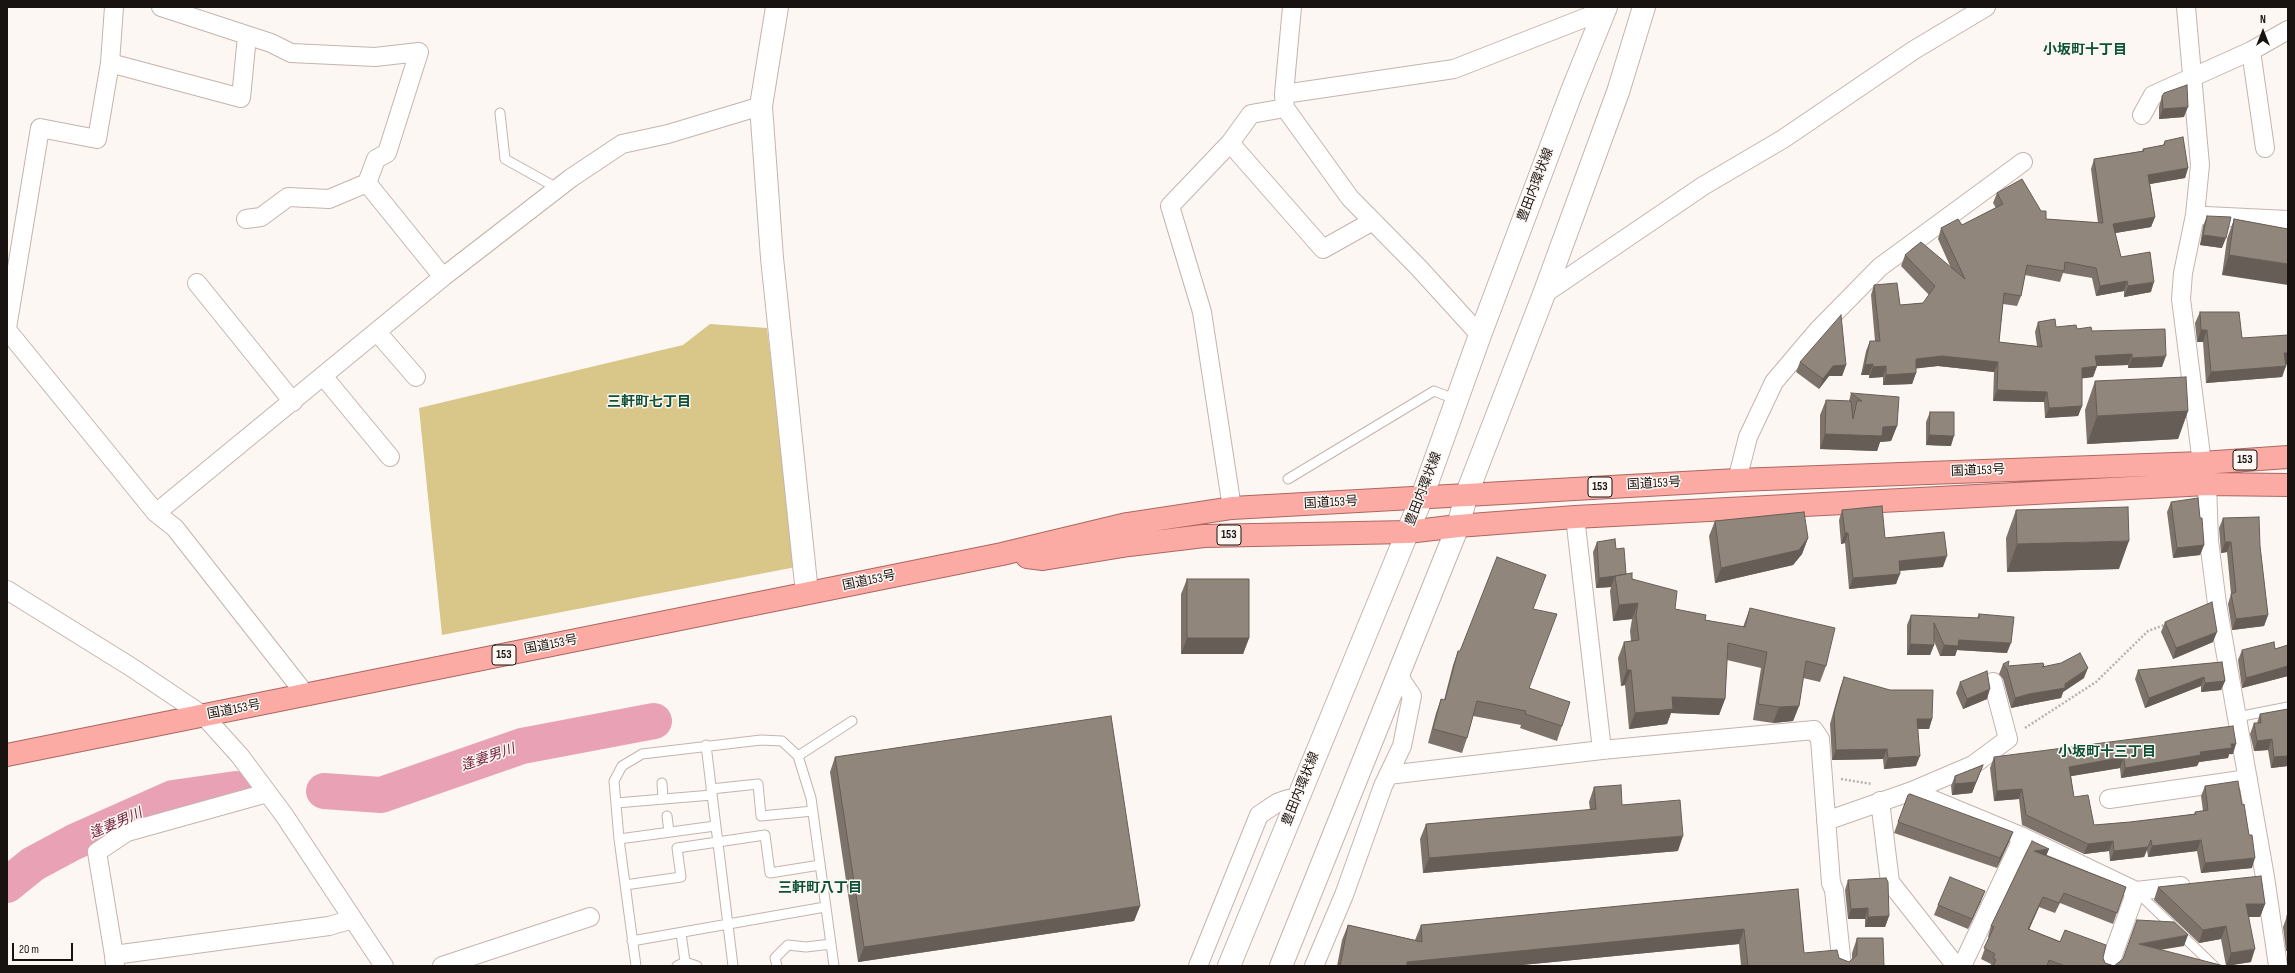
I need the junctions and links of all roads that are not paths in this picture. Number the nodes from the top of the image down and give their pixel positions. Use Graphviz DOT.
graph roads {
  1 [pos="114,7"];
  2 [pos="161,7"];
  3 [pos="777,7"];
  4 [pos="1292,7"];
  5 [pos="1644,7"];
  6 [pos="1986,7"];
  7 [pos="2186,7"];
  8 [pos="1606,9"];
  9 [pos="2288,30"];
  10 [pos="246,36"];
  11 [pos="2251,51"];
  12 [pos="110,63"];
  13 [pos="2192,78"];
  14 [pos="1284,101"];
  15 [pos="761,106"];
  16 [pos="500,113"];
  17 [pos="2142,115"];
  18 [pos="1230,143"];
  19 [pos="2265,148"];
  20 [pos="2023,162"];
  21 [pos="367,183"];
  22 [pos="557,188"];
  23 [pos="2195,215"];
  24 [pos="246,219"];
  25 [pos="2288,220"];
  26 [pos="1373,221"];
  27 [pos="443,276"];
  28 [pos="196,283"];
  29 [pos="1544,294"];
  30 [pos="7,329"];
  31 [pos="377,332"];
  32 [pos="1480,335"];
  33 [pos="323,376"];
  34 [pos="416,377"];
  35 [pos="1457,400"];
  36 [pos="293,402"];
  37 [pos="390,457"];
  38 [pos="2288,457"];
  39 [pos="2202,462"];
  40 [pos="1288,479"];
  41 [pos="1737,480"];
  42 [pos="2208,484"];
  43 [pos="2288,485"];
  44 [pos="1467,493"];
  45 [pos="1422,497"];
  46 [pos="1232,508"];
  47 [pos="156,513"];
  48 [pos="1575,517"];
  49 [pos="1458,526"];
  50 [pos="1408,532"];
  51 [pos="1002,554"];
  52 [pos="7,590"];
  53 [pos="807,594"];
  54 [pos="1398,675"];
  55 [pos="1993,682"];
  56 [pos="306,695"];
  57 [pos="2288,706"];
  58 [pos="204,716"];
  59 [pos="2237,717"];
  60 [pos="852,721"];
  61 [pos="706,745"];
  62 [pos="1602,750"];
  63 [pos="7,754"];
  64 [pos="798,756"];
  65 [pos="1388,776"];
  66 [pos="2248,779"];
  67 [pos="662,783"];
  68 [pos="1912,791"];
  69 [pos="712,792"];
  70 [pos="267,793"];
  71 [pos="663,799"];
  72 [pos="2109,799"];
  73 [pos="1880,801"];
  74 [pos="1295,802"];
  75 [pos="616,803"];
  76 [pos="813,811"];
  77 [pos="667,816"];
  78 [pos="1826,822"];
  79 [pos="715,826"];
  80 [pos="668,832"];
  81 [pos="2022,837"];
  82 [pos="619,839"];
  83 [pos="718,842"];
  84 [pos="820,866"];
  85 [pos="2197,884"];
  86 [pos="625,885"];
  87 [pos="2136,891"];
  88 [pos="825,907"];
  89 [pos="590,917"];
  90 [pos="353,919"];
  91 [pos="727,924"];
  92 [pos="681,933"];
  93 [pos="632,941"];
  94 [pos="831,944"];
  95 [pos="114,961"];
  96 [pos="681,964"];
  97 [pos="384,966"];
  98 [pos="442,966"];
  99 [pos="636,966"];
  100 [pos="697,966"];
  101 [pos="733,966"];
  102 [pos="777,966"];
  103 [pos="834,966"];
  104 [pos="1198,966"];
  105 [pos="1229,966"];
  106 [pos="1281,966"];
  107 [pos="1314,966"];
  108 [pos="1842,966"];
  109 [pos="1956,966"];
  110 [pos="1962,966"];
  111 [pos="2109,966"];
  112 [pos="2214,966"];
  113 [pos="2278,966"];
  1 -- 12 [label="street"];
  2 -- 10 [label="street"];
  3 -- 15 [label="street"];
  4 -- 14 [label="street"];
  5 -- 29 [label="street"];
  6 -- 29 [label="street"];
  7 -- 13 [label="street"];
  8 -- 14 [label="street"];
  8 -- 32 [label="street, 豊田内環状線"];
  9 -- 11 [label="street"];
  10 -- 12 [label="street"];
  10 -- 21 [label="street"];
  11 -- 13 [label="street"];
  11 -- 19 [label="street"];
  12 -- 30 [label="street"];
  13 -- 17 [label="street"];
  13 -- 23 [label="street"];
  14 -- 18 [label="street"];
  14 -- 26 [label="street"];
  15 -- 22 [label="street"];
  15 -- 53 [label="street"];
  16 -- 22 [label="lane"];
  18 -- 26 [label="street"];
  18 -- 46 [label="street"];
  20 -- 41 [label="street"];
  21 -- 24 [label="street"];
  21 -- 27 [label="street"];
  22 -- 27 [label="street"];
  23 -- 25 [label="street"];
  23 -- 39 [label="street"];
  26 -- 32 [label="street"];
  27 -- 31 [label="street"];
  28 -- 36 [label="street"];
  29 -- 44 [label="street"];
  30 -- 47 [label="street"];
  31 -- 33 [label="street"];
  31 -- 34 [label="street"];
  32 -- 35 [label="street, 豊田内環状線"];
  33 -- 36 [label="street"];
  33 -- 37 [label="street"];
  35 -- 40 [label="lane"];
  35 -- 45 [label="street, 豊田内環状線"];
  36 -- 47 [label="street"];
  38 -- 39 [label="highway, 国道153号 / 153"];
  39 -- 41 [label="highway, 国道153号 / 153"];
  39 -- 42 [label="street"];
  41 -- 44 [label="highway, 国道153号 / 153"];
  42 -- 43 [label="highway, 国道153号 / 153"];
  42 -- 48 [label="highway, 国道153号 / 153"];
  42 -- 59 [label="street"];
  44 -- 45 [label="highway, 国道153号 / 153"];
  44 -- 49 [label="street"];
  45 -- 46 [label="highway, 国道153号 / 153"];
  45 -- 50 [label="street, 豊田内環状線"];
  46 -- 51 [label="highway, 国道153号 / 153"];
  47 -- 56 [label="street"];
  48 -- 49 [label="highway, 国道153号 / 153"];
  48 -- 62 [label="street"];
  49 -- 50 [label="highway, 国道153号 / 153"];
  49 -- 54 [label="street"];
  50 -- 51 [label="highway, 国道153号 / 153"];
  50 -- 74 [label="street, 豊田内環状線"];
  51 -- 53 [label="highway, 国道153号 / 153"];
  52 -- 58 [label="street"];
  53 -- 56 [label="highway, 国道153号 / 153"];
  54 -- 65 [label="street"];
  54 -- 106 [label="street"];
  55 -- 68 [label="street"];
  56 -- 58 [label="highway, 国道153号 / 153"];
  57 -- 59 [label="lane"];
  58 -- 63 [label="highway, 国道153号 / 153"];
  58 -- 70 [label="street"];
  59 -- 66 [label="street"];
  60 -- 64 [label="lane"];
  61 -- 64 [label="lane"];
  61 -- 69 [label="lane"];
  61 -- 75 [label="lane"];
  62 -- 65 [label="street"];
  62 -- 78 [label="street"];
  64 -- 76 [label="lane"];
  65 -- 107 [label="street"];
  66 -- 72 [label="street"];
  66 -- 113 [label="street"];
  67 -- 71 [label="lane"];
  68 -- 73 [label="street"];
  68 -- 81 [label="street"];
  69 -- 71 [label="lane"];
  69 -- 76 [label="lane"];
  69 -- 79 [label="lane"];
  70 -- 90 [label="street"];
  70 -- 95 [label="street"];
  71 -- 75 [label="lane"];
  73 -- 78 [label="street"];
  73 -- 109 [label="street"];
  74 -- 104 [label="street"];
  74 -- 105 [label="street, 豊田内環状線"];
  75 -- 82 [label="lane"];
  76 -- 84 [label="lane"];
  77 -- 80 [label="lane"];
  78 -- 108 [label="street"];
  79 -- 80 [label="lane"];
  79 -- 83 [label="lane"];
  80 -- 82 [label="lane"];
  81 -- 87 [label="street"];
  81 -- 110 [label="street"];
  82 -- 86 [label="lane"];
  83 -- 84 [label="lane"];
  83 -- 86 [label="lane"];
  83 -- 91 [label="lane"];
  84 -- 88 [label="lane"];
  85 -- 87 [label="street"];
  86 -- 93 [label="lane"];
  87 -- 111 [label="street"];
  87 -- 112 [label="lane"];
  88 -- 91 [label="lane"];
  88 -- 94 [label="lane"];
  89 -- 98 [label="street"];
  90 -- 95 [label="street"];
  90 -- 97 [label="street"];
  91 -- 92 [label="lane"];
  91 -- 101 [label="lane"];
  92 -- 93 [label="lane"];
  92 -- 96 [label="lane"];
  93 -- 99 [label="lane"];
  94 -- 102 [label="lane"];
  94 -- 103 [label="lane"];
  96 -- 100 [label="lane"];
}
